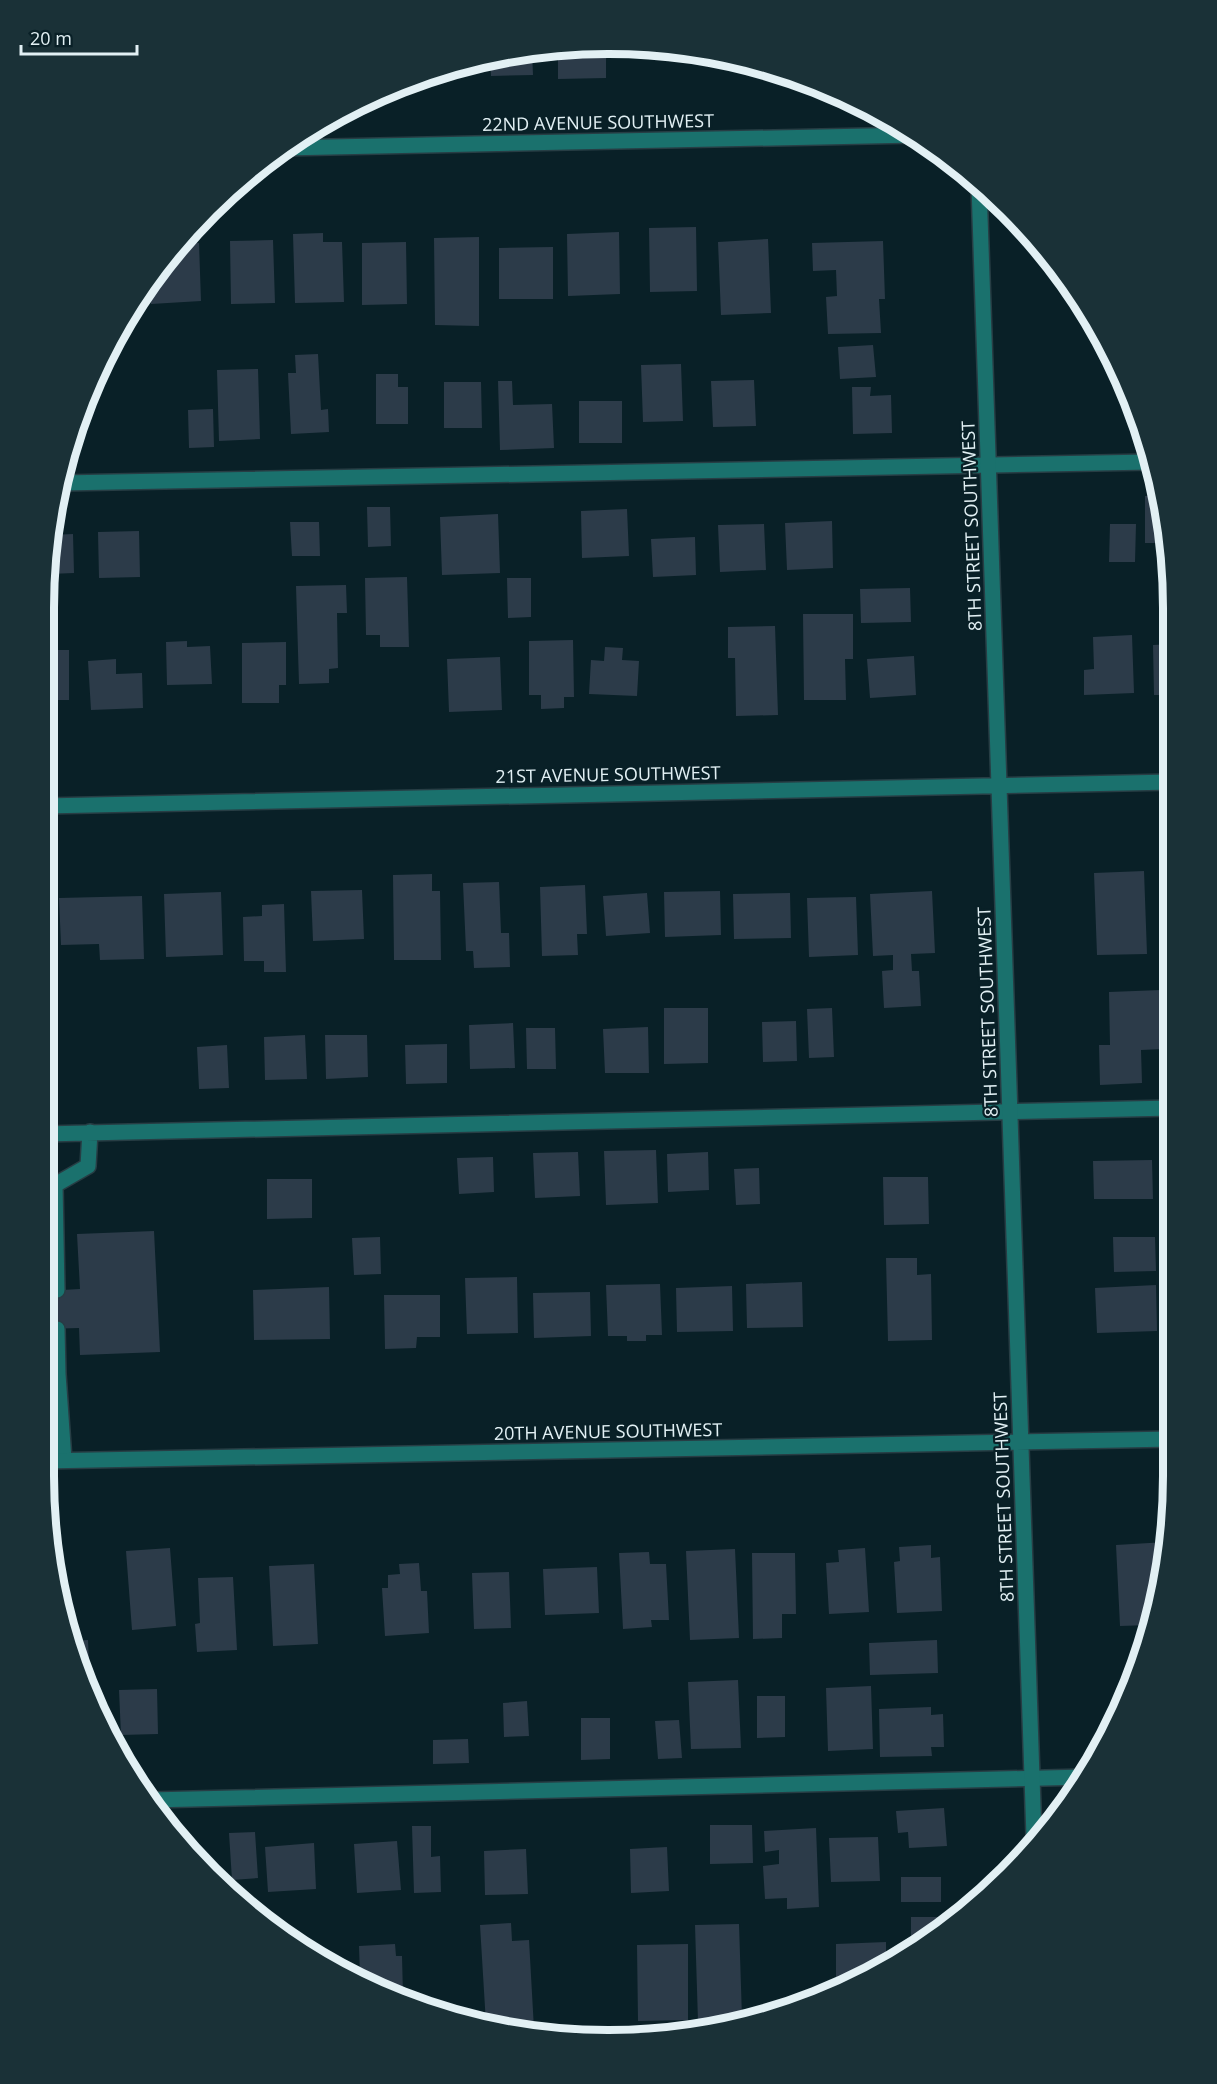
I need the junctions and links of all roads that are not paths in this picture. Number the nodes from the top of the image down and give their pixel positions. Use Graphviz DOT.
graph roads {
  1 [pos="898,135"];
  2 [pos="299,148"];
  3 [pos="979,197"];
  4 [pos="1143,462"];
  5 [pos="989,465"];
  6 [pos="69,483"];
  7 [pos="1163,782"];
  8 [pos="999,785"];
  9 [pos="54,806"];
  10 [pos="1163,1108"];
  11 [pos="1010,1112"];
  12 [pos="90,1132"];
  13 [pos="54,1134"];
  14 [pos="54,1183"];
  15 [pos="54,1245"];
  16 [pos="57,1290"];
  17 [pos="57,1329"];
  18 [pos="54,1352"];
  19 [pos="54,1394"];
  20 [pos="1163,1439"];
  21 [pos="1021,1442"];
  22 [pos="54,1460"];
  23 [pos="64,1460"];
  24 [pos="1074,1777"];
  25 [pos="1032,1778"];
  26 [pos="159,1800"];
  27 [pos="1034,1830"];
  1 -- 2 [label="street, 22ND AVENUE SOUTHWEST"];
  3 -- 5 [label="street, 8TH STREET SOUTHWEST"];
  4 -- 5 [label="street"];
  5 -- 6 [label="street"];
  5 -- 8 [label="street, 8TH STREET SOUTHWEST"];
  7 -- 8 [label="street, 21ST AVENUE SOUTHWEST"];
  8 -- 9 [label="street, 21ST AVENUE SOUTHWEST"];
  8 -- 11 [label="street, 8TH STREET SOUTHWEST"];
  10 -- 11 [label="street"];
  11 -- 12 [label="street"];
  11 -- 21 [label="street, 8TH STREET SOUTHWEST"];
  12 -- 13 [label="street"];
  12 -- 14 [label="street"];
  15 -- 16 [label="street"];
  17 -- 18 [label="street"];
  19 -- 23 [label="street"];
  20 -- 21 [label="street, 20TH AVENUE SOUTHWEST"];
  21 -- 23 [label="street, 20TH AVENUE SOUTHWEST"];
  21 -- 25 [label="street, 8TH STREET SOUTHWEST"];
  22 -- 23 [label="street, 20TH AVENUE SOUTHWEST"];
  24 -- 25 [label="street"];
  25 -- 26 [label="street"];
  25 -- 27 [label="street, 8TH STREET SOUTHWEST"];
}
